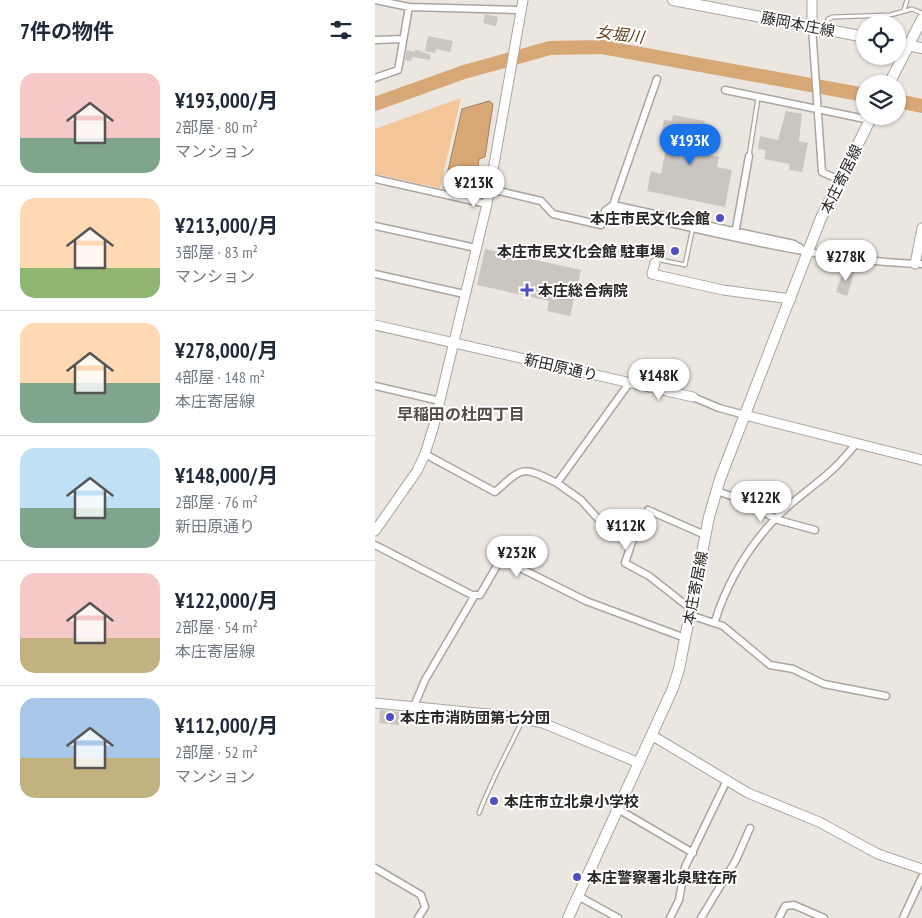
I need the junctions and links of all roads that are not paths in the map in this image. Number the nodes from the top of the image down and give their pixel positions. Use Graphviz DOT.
graph roads {
  1 [pos="375,0"];
  2 [pos="523,0"];
  3 [pos="673,0"];
  4 [pos="812,0"];
  5 [pos="907,0"];
  6 [pos="698,2"];
  7 [pos="409,7"];
  8 [pos="520,10"];
  9 [pos="904,10"];
  10 [pos="922,13"];
  11 [pos="922,19"];
  12 [pos="812,27"];
  13 [pos="827,30"];
  14 [pos="856,35"];
  15 [pos="403,39"];
  16 [pos="375,40"];
  17 [pos="906,44"];
  18 [pos="909,45"];
  19 [pos="922,48"];
  20 [pos="894,75"];
  21 [pos="375,78"];
  22 [pos="657,79"];
  23 [pos="725,90"];
  24 [pos="758,96"];
  25 [pos="819,106"];
  26 [pos="856,115"];
  27 [pos="868,125"];
  28 [pos="749,156"];
  29 [pos="833,177"];
  30 [pos="375,179"];
  31 [pos="490,189"];
  32 [pos="487,204"];
  33 [pos="613,205"];
  34 [pos="694,225"];
  35 [pos="375,226"];
  36 [pos="922,228"];
  37 [pos="735,234"];
  38 [pos="476,248"];
  39 [pos="807,252"];
  40 [pos="655,264"];
  41 [pos="918,264"];
  42 [pos="375,274"];
  43 [pos="464,294"];
  44 [pos="791,298"];
  45 [pos="375,325"];
  46 [pos="453,342"];
  47 [pos="630,382"];
  48 [pos="375,386"];
  49 [pos="693,397"];
  50 [pos="439,401"];
  51 [pos="745,415"];
  52 [pos="856,444"];
  53 [pos="425,454"];
  54 [pos="922,460"];
  55 [pos="557,483"];
  56 [pos="717,491"];
  57 [pos="775,518"];
  58 [pos="815,530"];
  59 [pos="375,531"];
  60 [pos="705,535"];
  61 [pos="632,542"];
  62 [pos="375,545"];
  63 [pos="475,595"];
  64 [pos="690,612"];
  65 [pos="715,621"];
  66 [pos="685,638"];
  67 [pos="886,696"];
  68 [pos="375,703"];
  69 [pos="414,706"];
  70 [pos="523,718"];
  71 [pos="653,736"];
  72 [pos="639,763"];
  73 [pos="727,780"];
  74 [pos="618,809"];
  75 [pos="479,813"];
  76 [pos="750,828"];
  77 [pos="693,853"];
  78 [pos="375,868"];
  79 [pos="922,869"];
  80 [pos="922,877"];
  81 [pos="578,896"];
  82 [pos="418,918"];
  83 [pos="568,918"];
  84 [pos="618,918"];
  85 [pos="670,918"];
  86 [pos="701,918"];
  87 [pos="779,918"];
  88 [pos="824,918"];
  89 [pos="903,918"];
  1 -- 7 [label="street"];
  2 -- 8 [label="street"];
  3 -- 6 [label="main road, 藤岡本庄線"];
  4 -- 12 [label="street"];
  5 -- 9 [label="lane"];
  6 -- 12 [label="main road, 藤岡本庄線"];
  7 -- 8 [label="street"];
  7 -- 15 [label="street"];
  8 -- 31 [label="street"];
  9 -- 10 [label="lane"];
  9 -- 13 [label="lane"];
  11 -- 18 [label="main road"];
  12 -- 13 [label="main road, 藤岡本庄線"];
  12 -- 25 [label="street"];
  13 -- 14 [label="main road, 藤岡本庄線"];
  15 -- 16 [label="street"];
  15 -- 21 [label="street"];
  17 -- 18 [label="main road"];
  18 -- 19 [label="main road"];
  18 -- 20 [label="main road"];
  22 -- 33 [label="street"];
  23 -- 24 [label="street"];
  24 -- 25 [label="street"];
  24 -- 28 [label="lane"];
  25 -- 26 [label="street"];
  25 -- 29 [label="street"];
  27 -- 39 [label="main road, 本庄寄居線"];
  28 -- 37 [label="street"];
  30 -- 32 [label="street"];
  31 -- 32 [label="street"];
  31 -- 33 [label="street"];
  32 -- 38 [label="street"];
  33 -- 34 [label="street"];
  34 -- 37 [label="street"];
  34 -- 40 [label="lane"];
  35 -- 38 [label="street"];
  36 -- 41 [label="street"];
  37 -- 39 [label="street"];
  38 -- 43 [label="street"];
  39 -- 41 [label="street"];
  39 -- 44 [label="main road, 本庄寄居線"];
  40 -- 44 [label="street"];
  42 -- 43 [label="street"];
  43 -- 46 [label="street"];
  44 -- 51 [label="main road, 本庄寄居線"];
  45 -- 46 [label="street, 新田原通り"];
  46 -- 47 [label="street, 新田原通り"];
  46 -- 50 [label="street"];
  47 -- 49 [label="street, 新田原通り"];
  47 -- 55 [label="street"];
  48 -- 50 [label="street"];
  49 -- 51 [label="street, 新田原通り"];
  50 -- 53 [label="street"];
  51 -- 52 [label="street"];
  51 -- 56 [label="main road, 本庄寄居線"];
  52 -- 54 [label="street"];
  52 -- 57 [label="street"];
  53 -- 55 [label="street"];
  53 -- 59 [label="street"];
  55 -- 61 [label="street"];
  56 -- 57 [label="street"];
  56 -- 60 [label="main road, 本庄寄居線"];
  57 -- 58 [label="street"];
  57 -- 65 [label="street"];
  60 -- 61 [label="street"];
  60 -- 64 [label="main road, 本庄寄居線"];
  61 -- 64 [label="street"];
  62 -- 63 [label="street"];
  63 -- 66 [label="street"];
  63 -- 69 [label="street"];
  64 -- 65 [label="street"];
  64 -- 66 [label="main road, 本庄寄居線"];
  65 -- 67 [label="street"];
  66 -- 71 [label="main road, 本庄寄居線"];
  68 -- 69 [label="street"];
  69 -- 70 [label="street"];
  70 -- 72 [label="street"];
  70 -- 75 [label="lane"];
  71 -- 72 [label="main road, 本庄寄居線"];
  71 -- 73 [label="street"];
  72 -- 74 [label="main road, 本庄寄居線"];
  73 -- 77 [label="street"];
  73 -- 79 [label="street"];
  74 -- 77 [label="street"];
  74 -- 81 [label="main road, 本庄寄居線"];
  76 -- 86 [label="street"];
  77 -- 85 [label="street"];
  78 -- 82 [label="street"];
  80 -- 89 [label="street"];
  81 -- 83 [label="main road, 本庄寄居線"];
  81 -- 84 [label="street"];
  87 -- 88 [label="street"];
}
